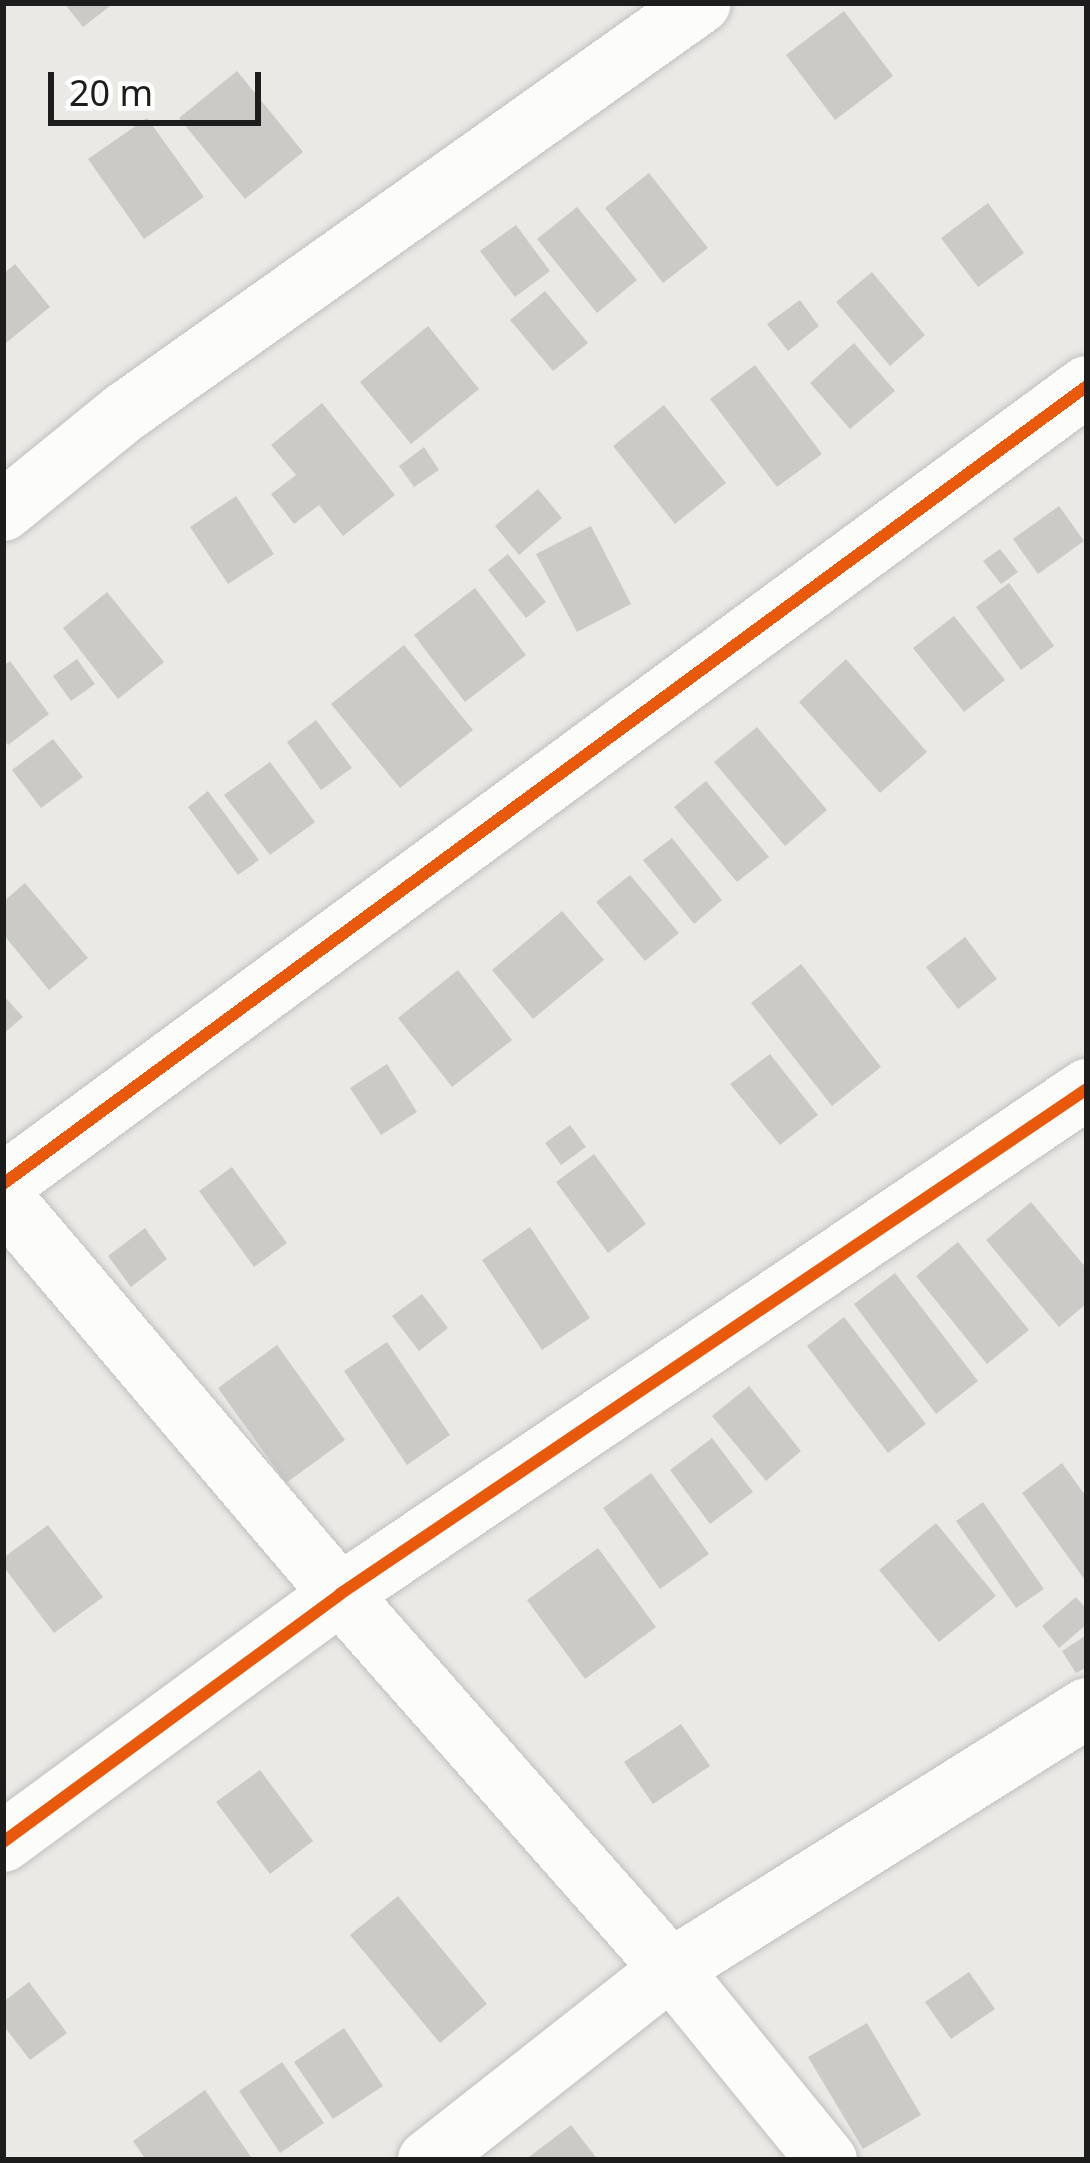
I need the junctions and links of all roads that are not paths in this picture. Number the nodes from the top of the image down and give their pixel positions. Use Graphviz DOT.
graph roads {
  1 [pos="701,3"];
  2 [pos="1087,386"];
  3 [pos="3,511"];
  4 [pos="1087,1089"];
  5 [pos="3,1184"];
  6 [pos="3,1198"];
  7 [pos="340,1594"];
  8 [pos="1087,1708"];
  9 [pos="3,1842"];
  10 [pos="671,1969"];
  11 [pos="428,2160"];
  12 [pos="827,2160"];
  1 -- 3 [label="street"];
  2 -- 5 [label="street"];
  4 -- 7 [label="street"];
  6 -- 7 [label="street"];
  7 -- 9 [label="street"];
  7 -- 10 [label="street"];
  8 -- 10 [label="street"];
  10 -- 11 [label="street"];
  10 -- 12 [label="street"];
}
